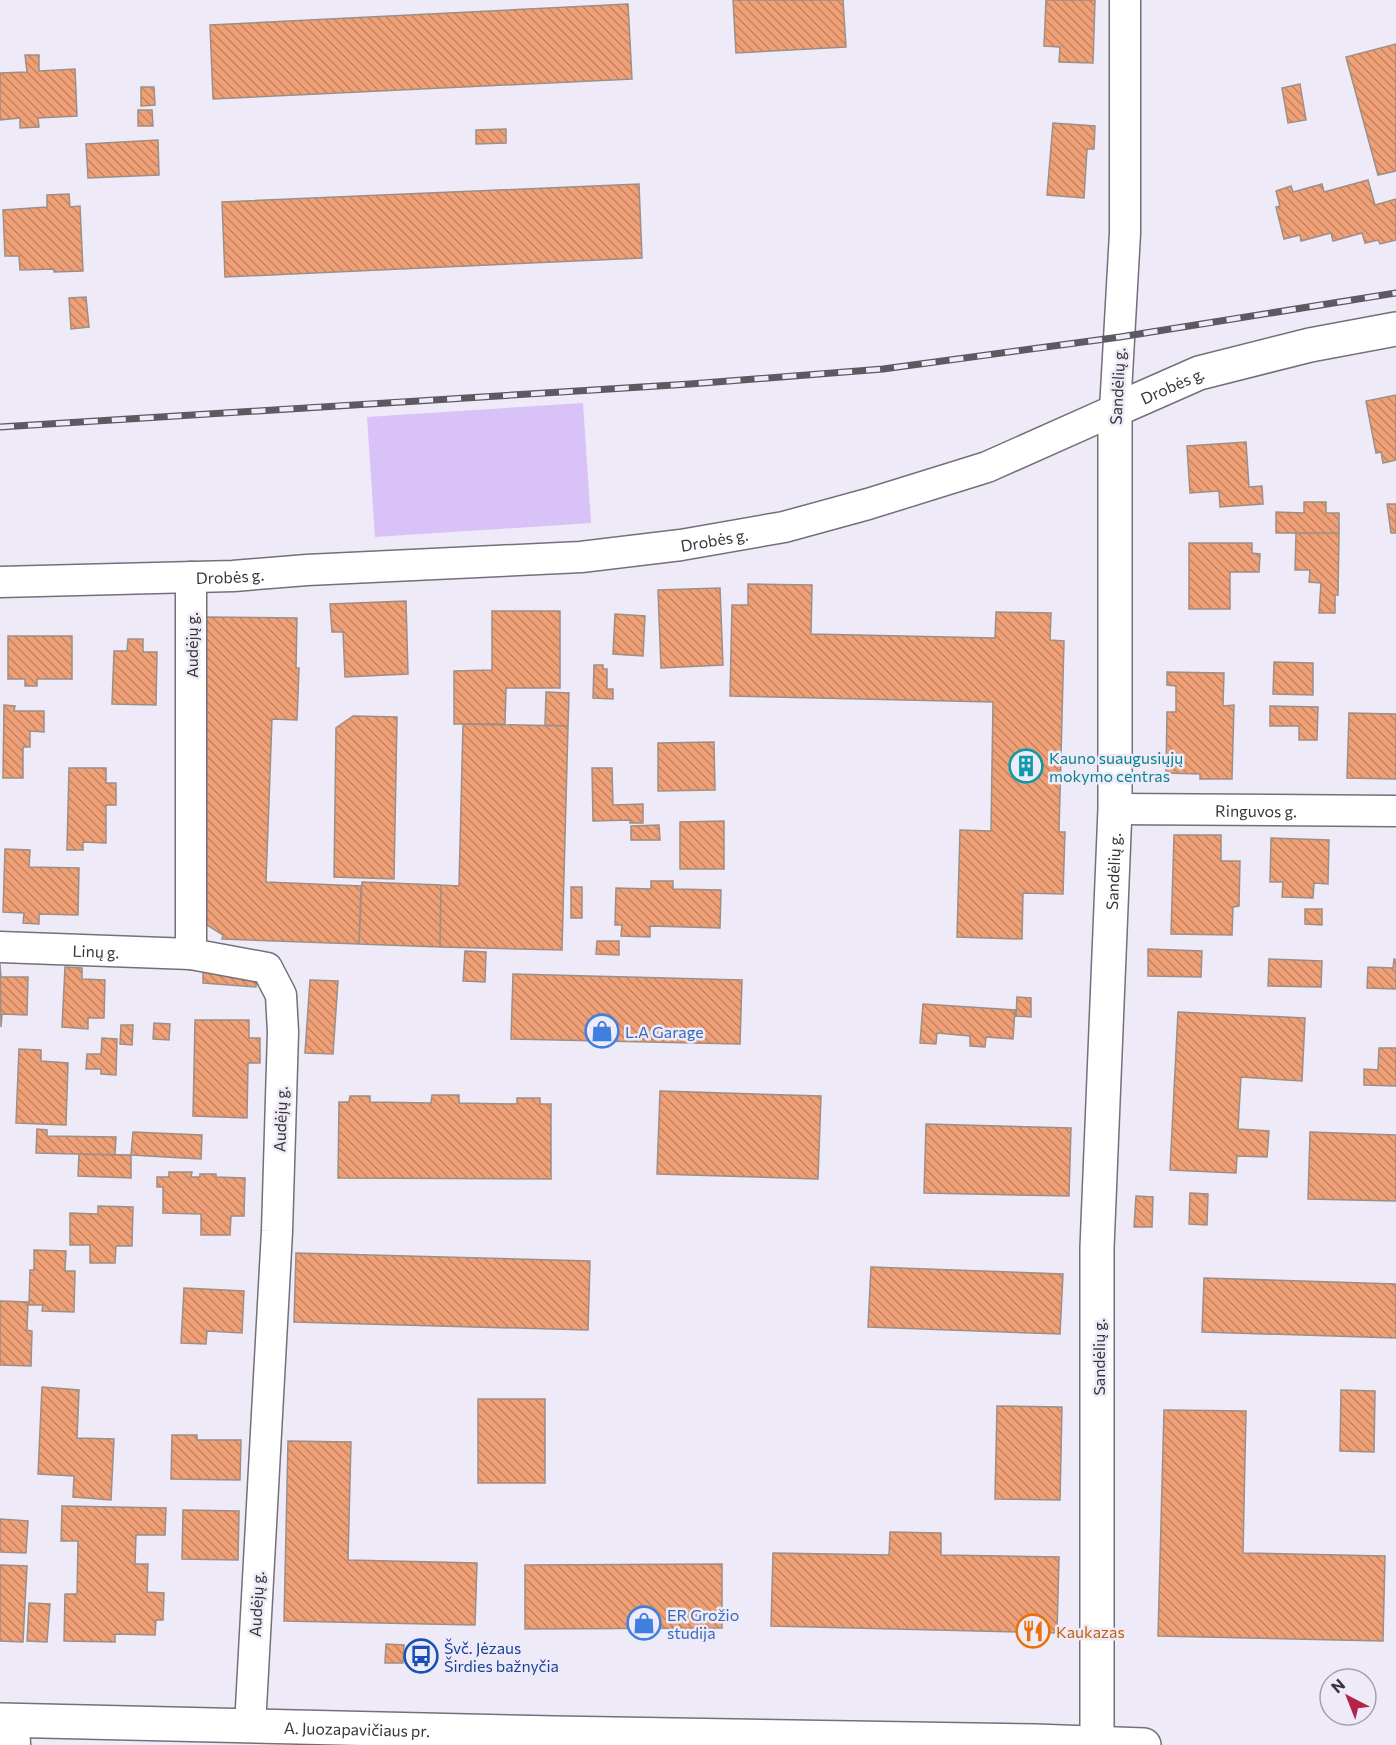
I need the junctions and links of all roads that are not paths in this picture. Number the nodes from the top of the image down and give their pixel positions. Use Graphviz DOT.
graph roads {
  1 [pos="1125,0"];
  2 [pos="1396,329"];
  3 [pos="1115,410"];
  4 [pos="191,577"];
  5 [pos="0,582"];
  6 [pos="1115,810"];
  7 [pos="1396,811"];
  8 [pos="0,947"];
  9 [pos="191,954"];
  10 [pos="250,1726"];
  11 [pos="10,1728"];
  12 [pos="1097,1743"];
  13 [pos="1144,1745"];
  1 -- 3 [label="street, Sandėlių g."];
  2 -- 3 [label="street, Drobės g."];
  3 -- 4 [label="street, Drobės g."];
  3 -- 6 [label="street, Sandėlių g."];
  4 -- 5 [label="street, Drobės g."];
  4 -- 9 [label="street, Audėjų g."];
  6 -- 7 [label="street, Ringuvos g."];
  6 -- 12 [label="street, Sandėlių g."];
  8 -- 9 [label="street, Linų g."];
  9 -- 10 [label="street, Audėjų g."];
  10 -- 11 [label="street, A. Juozapavičiaus pr."];
  10 -- 12 [label="street, A. Juozapavičiaus pr."];
  12 -- 13 [label="street, A. Juozapavičiaus pr."];
}
